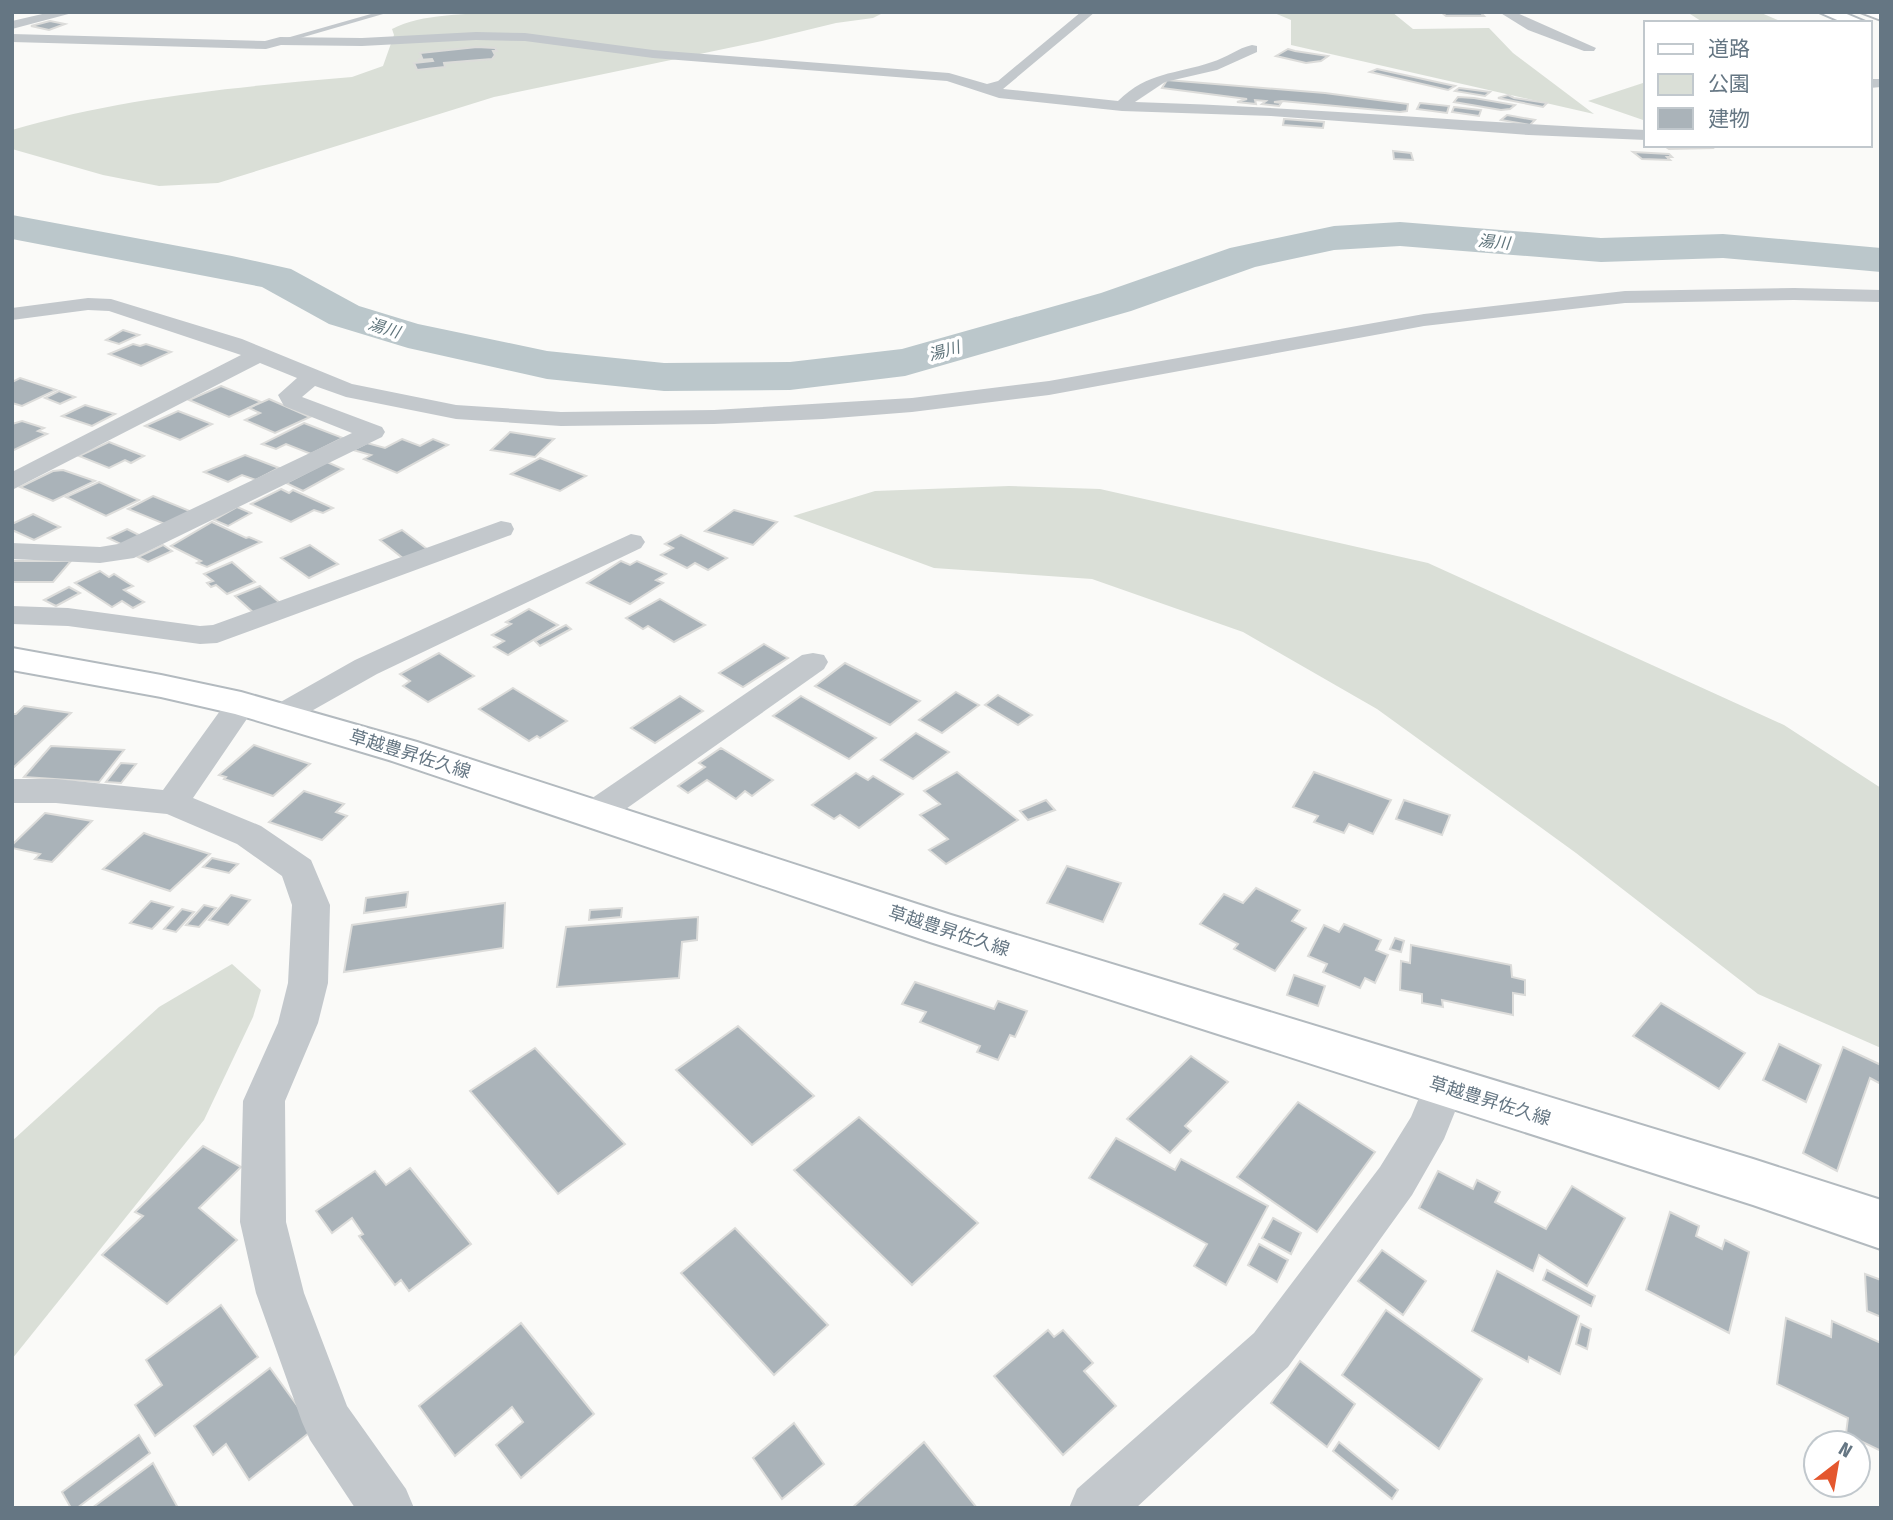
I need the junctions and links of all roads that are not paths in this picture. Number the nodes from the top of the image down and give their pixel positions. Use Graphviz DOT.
graph roads {
  1 [pos="70,12"];
  2 [pos="387,12"];
  3 [pos="1089,12"];
  4 [pos="1505,12"];
  5 [pos="1826,12"];
  6 [pos="1867,12"];
  7 [pos="1881,16"];
  8 [pos="1854,21"];
  9 [pos="12,25"];
  10 [pos="12,38"];
  11 [pos="280,41"];
  12 [pos="1589,48"];
  13 [pos="1252,49"];
  14 [pos="986,90"];
  15 [pos="1122,106"];
  16 [pos="1644,135"];
  17 [pos="1881,296"];
  18 [pos="12,314"];
  19 [pos="258,355"];
  20 [pos="312,377"];
  21 [pos="12,482"];
  22 [pos="500,529"];
  23 [pos="631,542"];
  24 [pos="12,551"];
  25 [pos="12,615"];
  26 [pos="12,659"];
  27 [pos="813,662"];
  28 [pos="261,710"];
  29 [pos="12,791"];
  30 [pos="172,803"];
  31 [pos="594,814"];
  32 [pos="1444,1087"];
  33 [pos="1881,1224"];
  34 [pos="387,1508"];
  35 [pos="1096,1508"];
  1 -- 9 [label="street"];
  2 -- 11 [label="lane"];
  3 -- 14 [label="street"];
  4 -- 12 [label="street"];
  5 -- 8 [label="main road"];
  6 -- 7 [label="main road"];
  10 -- 11 [label="street"];
  11 -- 14 [label="street"];
  13 -- 15 [label="street"];
  14 -- 15 [label="street"];
  15 -- 16 [label="street"];
  17 -- 20 [label="street"];
  18 -- 19 [label="street"];
  19 -- 20 [label="street"];
  19 -- 21 [label="street"];
  20 -- 24 [label="street"];
  22 -- 25 [label="street"];
  23 -- 28 [label="street"];
  26 -- 28 [label="main road, 草越豊昇佐久線"];
  27 -- 31 [label="street"];
  28 -- 30 [label="street"];
  28 -- 31 [label="main road, 草越豊昇佐久線"];
  29 -- 30 [label="street"];
  30 -- 34 [label="street"];
  31 -- 32 [label="main road, 草越豊昇佐久線"];
  32 -- 33 [label="main road, 草越豊昇佐久線"];
  32 -- 35 [label="street"];
}
